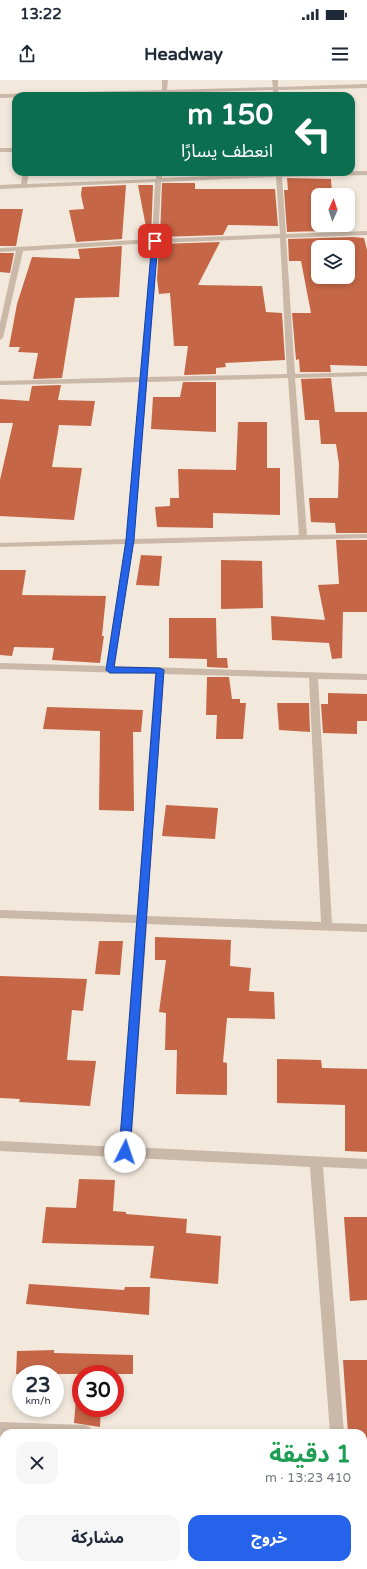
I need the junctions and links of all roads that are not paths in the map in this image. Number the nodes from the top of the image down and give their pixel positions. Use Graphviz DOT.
graph roads {
  1 [pos="165,80"];
  2 [pos="275,80"];
  3 [pos="367,86"];
  4 [pos="276,88"];
  5 [pos="165,92"];
  6 [pos="202,92"];
  7 [pos="276,92"];
  8 [pos="0,96"];
  9 [pos="12,96"];
  10 [pos="0,150"];
  11 [pos="12,150"];
  12 [pos="355,173"];
  13 [pos="367,173"];
  14 [pos="25,176"];
  15 [pos="159,176"];
  16 [pos="234,176"];
  17 [pos="279,176"];
  18 [pos="159,181"];
  19 [pos="24,186"];
  20 [pos="0,188"];
  21 [pos="367,233"];
  22 [pos="283,236"];
  23 [pos="155,241"];
  24 [pos="20,249"];
  25 [pos="0,250"];
  26 [pos="0,338"];
  27 [pos="291,374"];
  28 [pos="367,374"];
  29 [pos="143,379"];
  30 [pos="0,383"];
  31 [pos="367,536"];
  32 [pos="303,537"];
  33 [pos="130,540"];
  34 [pos="0,545"];
  35 [pos="0,666"];
  36 [pos="110,670"];
  37 [pos="160,670"];
  38 [pos="313,675"];
  39 [pos="367,677"];
  40 [pos="0,914"];
  41 [pos="141,920"];
  42 [pos="327,927"];
  43 [pos="367,928"];
  44 [pos="0,1146"];
  45 [pos="125,1152"];
  46 [pos="316,1161"];
  47 [pos="367,1164"];
  48 [pos="337,1429"];
  1 -- 5 [label="street"];
  2 -- 4 [label="street"];
  3 -- 4 [label="street"];
  4 -- 6 [label="street"];
  4 -- 7 [label="street"];
  8 -- 9 [label="street"];
  10 -- 11 [label="street"];
  12 -- 13 [label="street"];
  14 -- 19 [label="street"];
  15 -- 18 [label="street"];
  16 -- 18 [label="street"];
  17 -- 22 [label="street"];
  18 -- 19 [label="street"];
  18 -- 23 [label="street"];
  19 -- 20 [label="street"];
  21 -- 22 [label="street"];
  22 -- 23 [label="street"];
  22 -- 27 [label="street"];
  23 -- 24 [label="street"];
  23 -- 29 [label="street"];
  24 -- 25 [label="street"];
  24 -- 26 [label="street"];
  27 -- 28 [label="street"];
  27 -- 29 [label="street"];
  27 -- 32 [label="street"];
  29 -- 30 [label="street"];
  29 -- 33 [label="street"];
  31 -- 32 [label="street"];
  32 -- 33 [label="street"];
  33 -- 34 [label="street"];
  33 -- 36 [label="street"];
  35 -- 36 [label="street"];
  36 -- 37 [label="street"];
  37 -- 38 [label="street"];
  37 -- 41 [label="street"];
  38 -- 39 [label="street"];
  38 -- 42 [label="street"];
  40 -- 41 [label="street"];
  41 -- 42 [label="street"];
  41 -- 45 [label="street"];
  42 -- 43 [label="street"];
  44 -- 45 [label="street"];
  45 -- 46 [label="street"];
  46 -- 47 [label="street"];
  46 -- 48 [label="street"];
}
